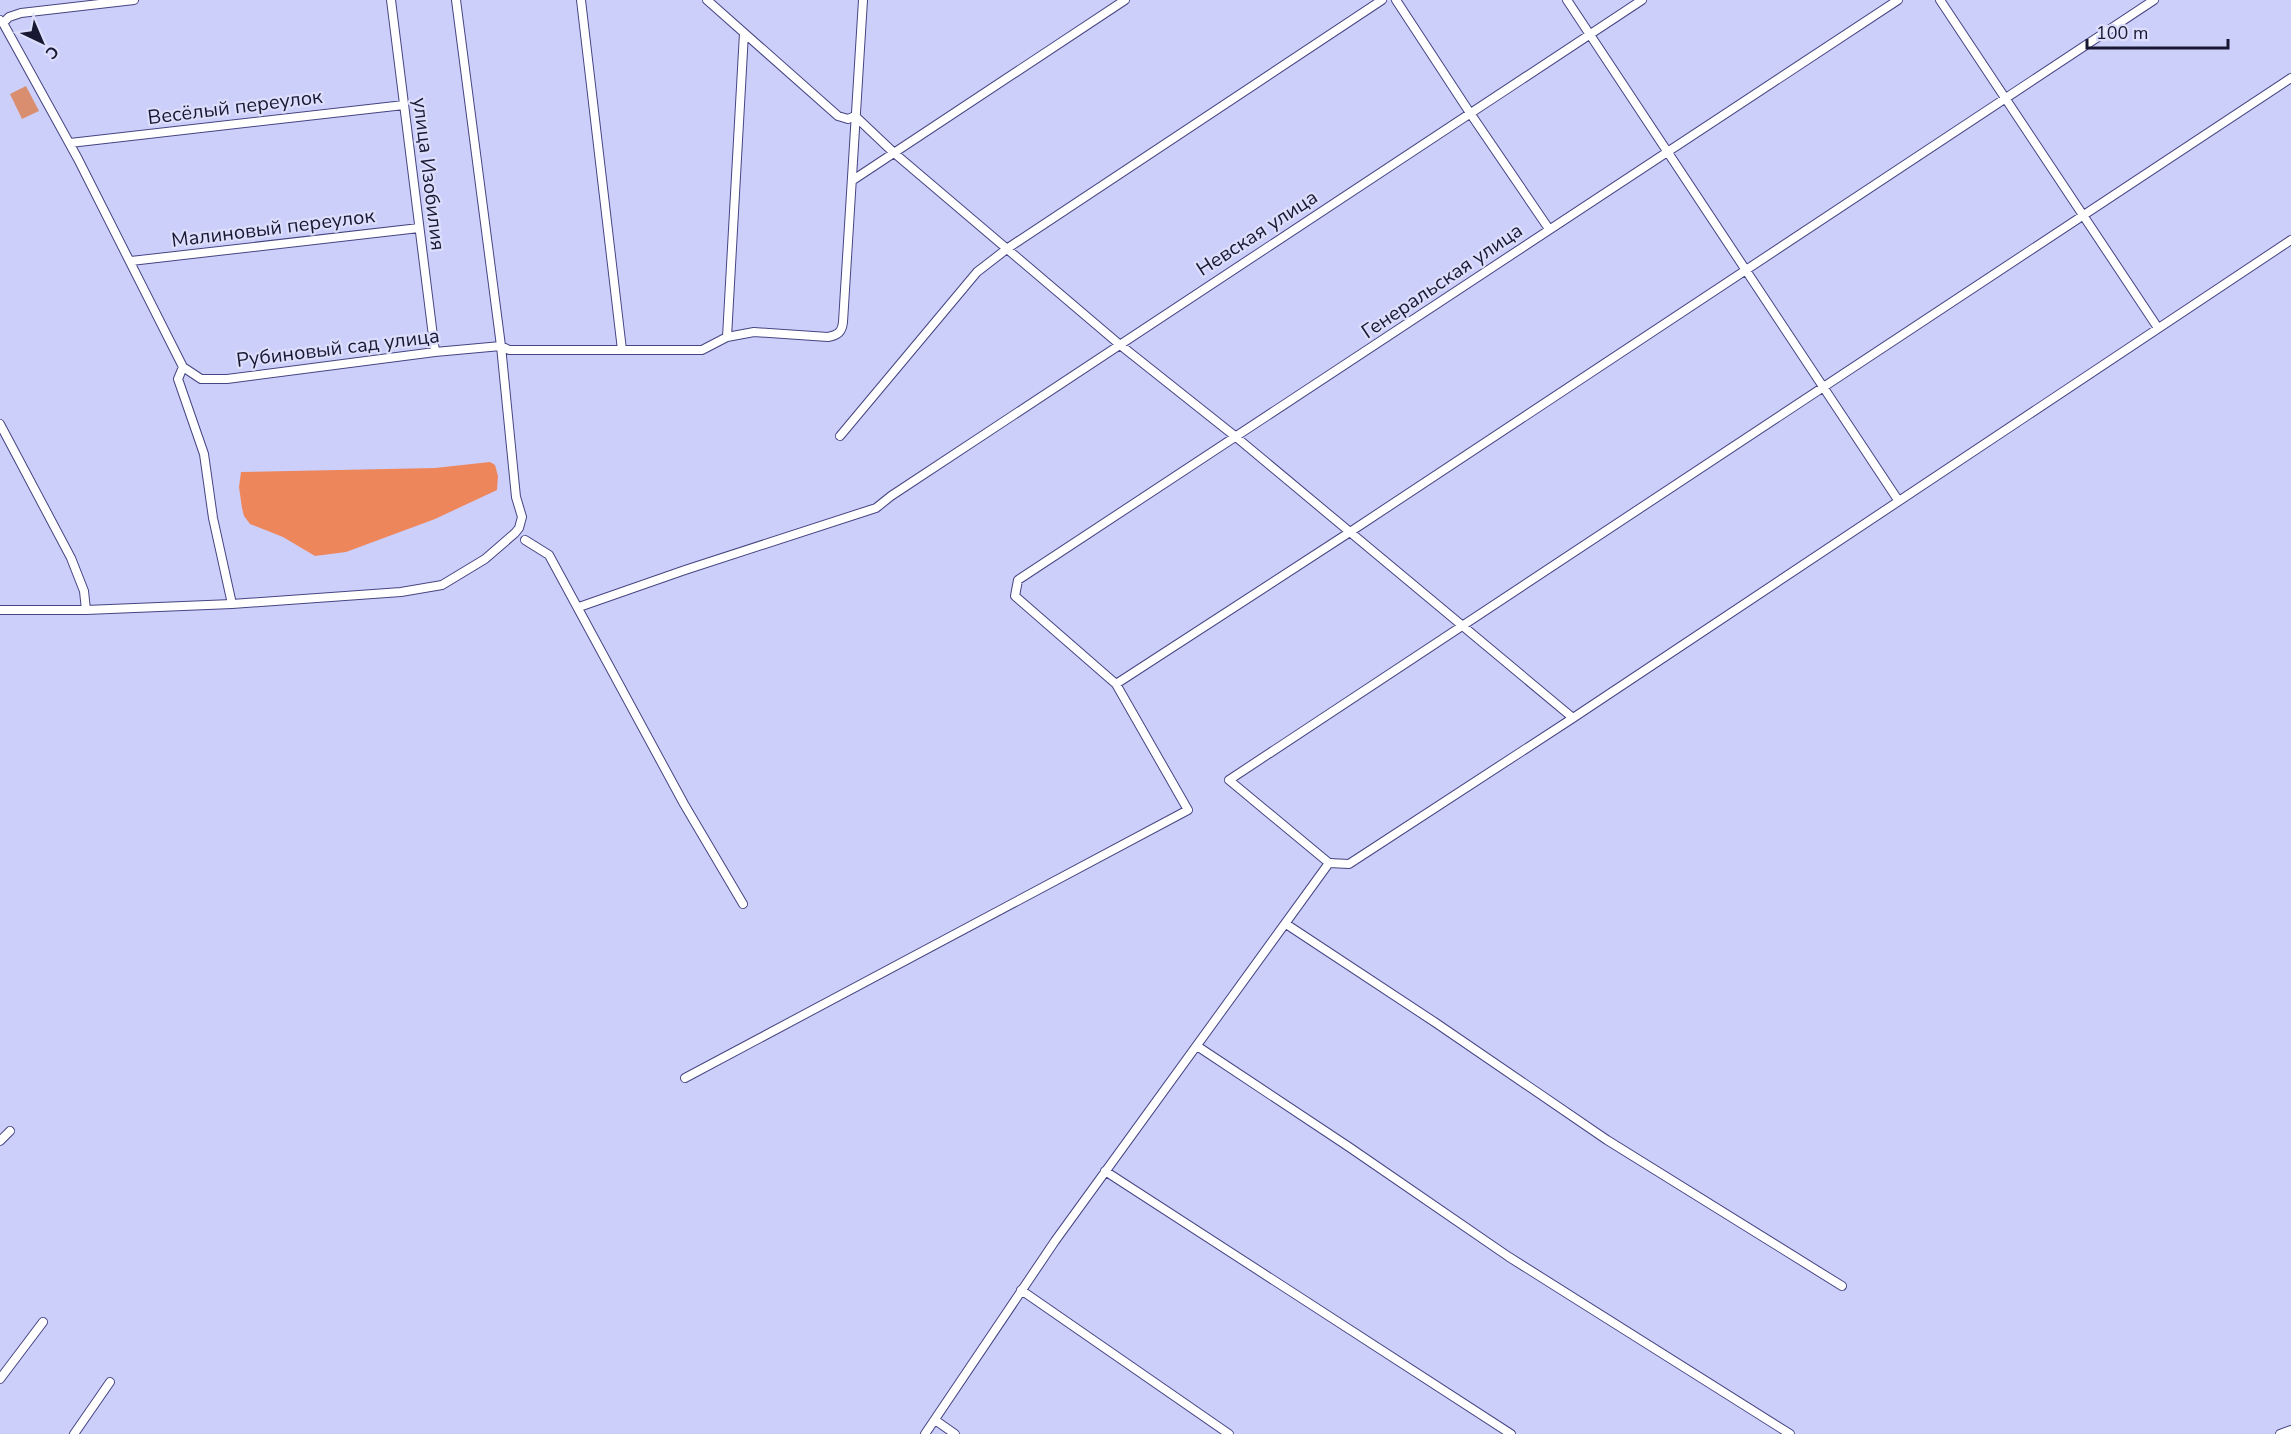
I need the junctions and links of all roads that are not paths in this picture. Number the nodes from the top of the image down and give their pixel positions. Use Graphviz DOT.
graph roads {
  1 [pos="134,0"];
  2 [pos="391,0"];
  3 [pos="456,0"];
  4 [pos="581,0"];
  5 [pos="707,0"];
  6 [pos="863,0"];
  7 [pos="1125,0"];
  8 [pos="1382,0"];
  9 [pos="1396,0"];
  10 [pos="1567,0"];
  11 [pos="1642,0"];
  12 [pos="1898,0"];
  13 [pos="1940,0"];
  14 [pos="2154,0"];
  15 [pos="2,22"];
  16 [pos="744,33"];
  17 [pos="1590,34"];
  18 [pos="2291,78"];
  19 [pos="2004,99"];
  20 [pos="404,105"];
  21 [pos="1470,113"];
  22 [pos="855,116"];
  23 [pos="70,143"];
  24 [pos="893,152"];
  25 [pos="1667,152"];
  26 [pos="853,180"];
  27 [pos="2082,216"];
  28 [pos="418,228"];
  29 [pos="1549,229"];
  30 [pos="2291,240"];
  31 [pos="1008,248"];
  32 [pos="131,261"];
  33 [pos="1746,269"];
  34 [pos="2158,328"];
  35 [pos="727,337"];
  36 [pos="1119,344"];
  37 [pos="501,346"];
  38 [pos="622,350"];
  39 [pos="435,352"];
  40 [pos="183,367"];
  41 [pos="1825,387"];
  42 [pos="0,424"];
  43 [pos="840,436"];
  44 [pos="1236,437"];
  45 [pos="1898,500"];
  46 [pos="1350,532"];
  47 [pos="525,540"];
  48 [pos="232,604"];
  49 [pos="579,607"];
  50 [pos="0,610"];
  51 [pos="86,610"];
  52 [pos="1461,626"];
  53 [pos="1116,684"];
  54 [pos="1573,718"];
  55 [pos="1329,863"];
  56 [pos="743,904"];
  57 [pos="1286,924"];
  58 [pos="1197,1046"];
  59 [pos="685,1078"];
  60 [pos="10,1131"];
  61 [pos="0,1141"];
  62 [pos="1105,1171"];
  63 [pos="1842,1286"];
  64 [pos="1021,1290"];
  65 [pos="43,1322"];
  66 [pos="0,1379"];
  67 [pos="110,1382"];
  68 [pos="935,1420"];
  69 [pos="2291,1430"];
  70 [pos="74,1434"];
  71 [pos="925,1434"];
  72 [pos="955,1434"];
  73 [pos="1229,1434"];
  74 [pos="1511,1434"];
  75 [pos="1790,1434"];
  76 [pos="2280,1434"];
  1 -- 15 [label="street"];
  2 -- 20 [label="street, улица Изобилия"];
  3 -- 37 [label="street"];
  4 -- 38 [label="street"];
  5 -- 16 [label="street"];
  6 -- 22 [label="street"];
  7 -- 24 [label="street"];
  8 -- 31 [label="street"];
  9 -- 21 [label="street"];
  10 -- 17 [label="street"];
  11 -- 17 [label="street, Невская улица"];
  12 -- 25 [label="street, Генеральская улица"];
  13 -- 19 [label="street"];
  14 -- 19 [label="street"];
  15 -- 23 [label="street"];
  16 -- 22 [label="street"];
  16 -- 35 [label="street"];
  17 -- 21 [label="street, Невская улица"];
  17 -- 25 [label="street"];
  18 -- 27 [label="street"];
  19 -- 27 [label="street"];
  19 -- 33 [label="street"];
  20 -- 23 [label="street, Весёлый переулок"];
  20 -- 28 [label="street, улица Изобилия"];
  21 -- 29 [label="street"];
  21 -- 36 [label="street, Невская улица"];
  22 -- 24 [label="street"];
  22 -- 26 [label="street"];
  23 -- 32 [label="street"];
  24 -- 26 [label="street"];
  24 -- 31 [label="street"];
  25 -- 29 [label="street, Генеральская улица"];
  25 -- 33 [label="street"];
  26 -- 35 [label="street, Рубиновый сад улица"];
  27 -- 34 [label="street"];
  27 -- 41 [label="street"];
  28 -- 32 [label="street, Малиновый переулок"];
  28 -- 39 [label="street, улица Изобилия"];
  29 -- 44 [label="street, Генеральская улица"];
  30 -- 34 [label="street"];
  31 -- 36 [label="street"];
  31 -- 43 [label="street"];
  32 -- 40 [label="street"];
  33 -- 41 [label="street"];
  33 -- 46 [label="street"];
  34 -- 45 [label="street"];
  35 -- 38 [label="street, Рубиновый сад улица"];
  36 -- 44 [label="street"];
  36 -- 49 [label="street, Невская улица"];
  37 -- 38 [label="street, Рубиновый сад улица"];
  37 -- 39 [label="street, Рубиновый сад улица"];
  37 -- 48 [label="street"];
  39 -- 40 [label="street, Рубиновый сад улица"];
  40 -- 48 [label="street"];
  41 -- 45 [label="street"];
  41 -- 52 [label="street"];
  42 -- 51 [label="street"];
  44 -- 46 [label="street"];
  44 -- 53 [label="street, Генеральская улица"];
  45 -- 54 [label="street"];
  46 -- 52 [label="street"];
  46 -- 53 [label="street"];
  47 -- 49 [label="street"];
  48 -- 51 [label="street"];
  49 -- 56 [label="street"];
  50 -- 51 [label="street"];
  52 -- 54 [label="street"];
  52 -- 55 [label="street"];
  53 -- 59 [label="street"];
  54 -- 55 [label="street"];
  55 -- 57 [label="street"];
  57 -- 58 [label="street"];
  57 -- 63 [label="street"];
  58 -- 62 [label="street"];
  58 -- 75 [label="street"];
  60 -- 61 [label="street"];
  62 -- 64 [label="street"];
  62 -- 74 [label="street"];
  64 -- 68 [label="street"];
  64 -- 73 [label="street"];
  65 -- 66 [label="street"];
  67 -- 70 [label="street"];
  68 -- 71 [label="street"];
  68 -- 72 [label="street"];
  69 -- 76 [label="street"];
}
